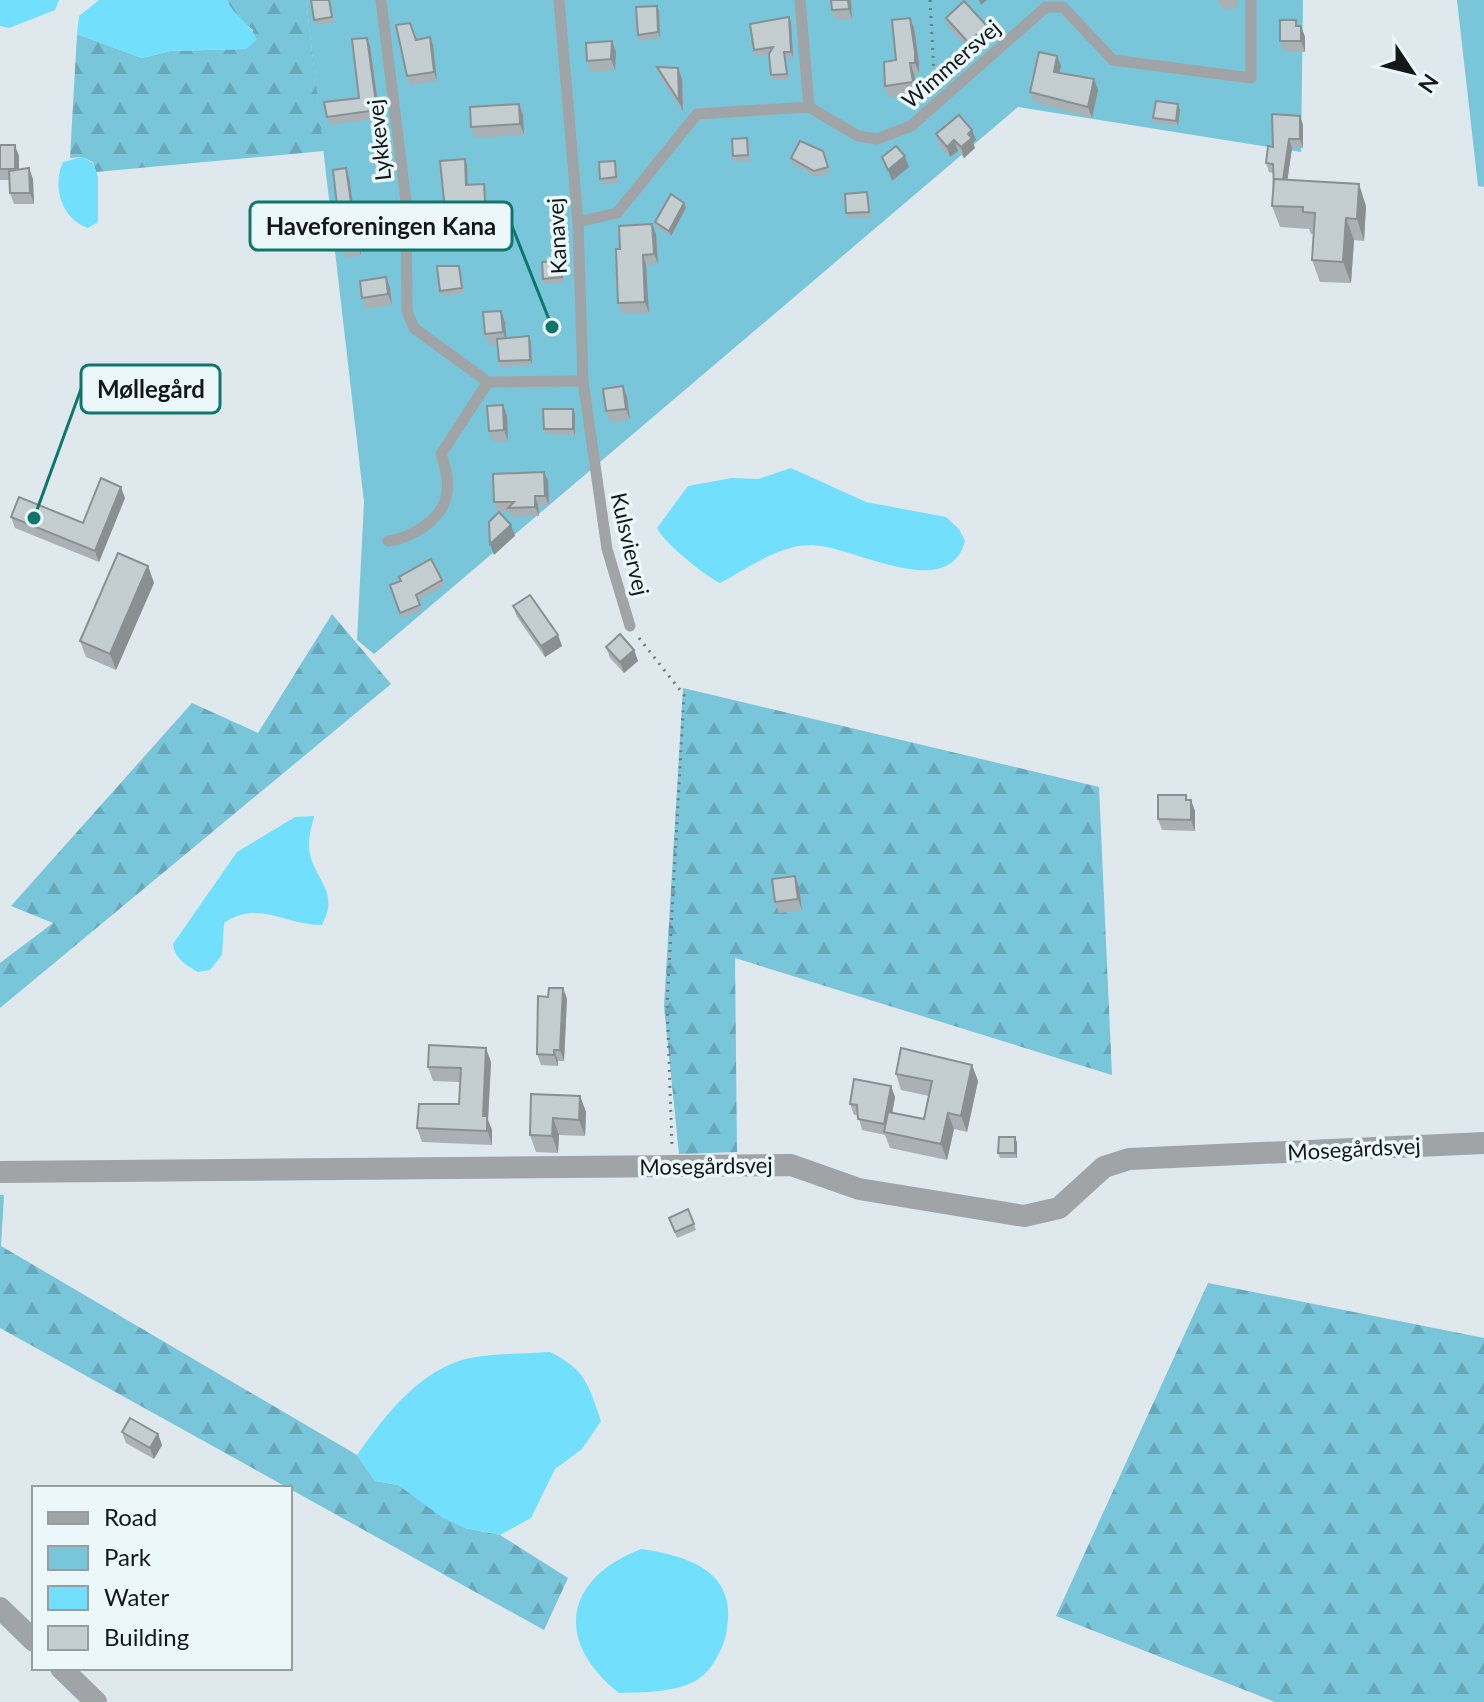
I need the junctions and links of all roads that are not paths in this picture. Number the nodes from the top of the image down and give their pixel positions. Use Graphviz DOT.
graph roads {
  1 [pos="381,0"];
  2 [pos="559,0"];
  3 [pos="800,0"];
  4 [pos="1251,0"];
  5 [pos="809,107"];
  6 [pos="578,222"];
  7 [pos="583,381"];
  8 [pos="488,382"];
  9 [pos="593,470"];
  10 [pos="388,541"];
  11 [pos="630,626"];
  12 [pos="1484,1143"];
  13 [pos="0,1172"];
  14 [pos="0,1608"];
  15 [pos="32,1639"];
  16 [pos="63,1670"];
  17 [pos="96,1702"];
  1 -- 8 [label="lane, Lykkevej"];
  2 -- 6 [label="lane, Kanavej"];
  3 -- 5 [label="lane"];
  4 -- 5 [label="lane, Wimmersvej"];
  5 -- 6 [label="lane"];
  6 -- 7 [label="lane, Kanavej"];
  7 -- 8 [label="lane"];
  7 -- 9 [label="lane, Kanavej"];
  8 -- 10 [label="lane"];
  9 -- 11 [label="lane, Kulsviervej"];
  12 -- 13 [label="street, Mosegårdsvej"];
  14 -- 15 [label="street"];
  16 -- 17 [label="street"];
}
